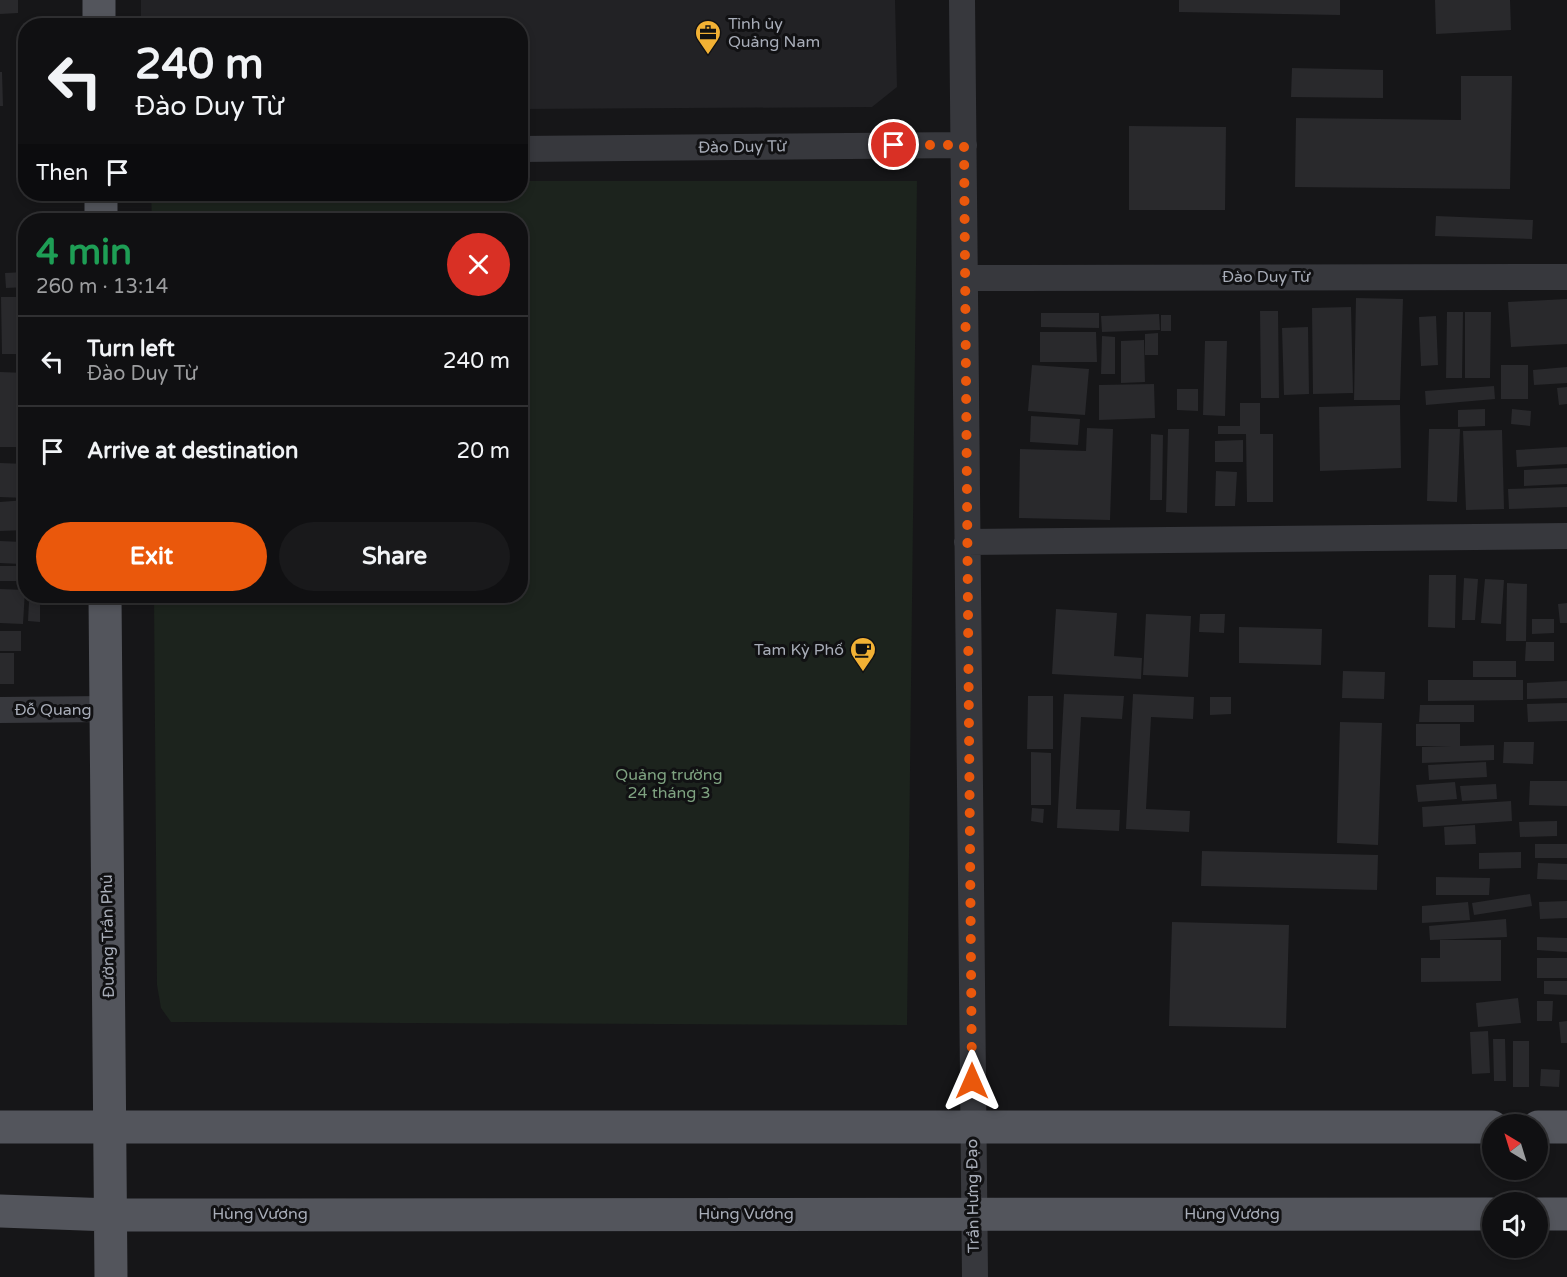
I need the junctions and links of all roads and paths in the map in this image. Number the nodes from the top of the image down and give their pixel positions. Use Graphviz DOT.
graph roads {
  1 [pos="99,0"];
  2 [pos="962,0"];
  3 [pos="99,18"];
  4 [pos="964,145"];
  5 [pos="528,149"];
  6 [pos="1567,277"];
  7 [pos="965,278"];
  8 [pos="1567,536"];
  9 [pos="967,542"];
  10 [pos="105,603"];
  11 [pos="106,709"];
  12 [pos="0,710"];
  13 [pos="0,1127"];
  14 [pos="1482,1127"];
  15 [pos="1548,1127"];
  16 [pos="1567,1127"];
  17 [pos="110,1128"];
  18 [pos="972,1128"];
  19 [pos="0,1211"];
  20 [pos="974,1214"];
  21 [pos="1482,1214"];
  22 [pos="1548,1214"];
  23 [pos="1567,1214"];
  24 [pos="111,1215"];
  25 [pos="111,1277"];
  26 [pos="975,1277"];
  1 -- 3 [label="main road"];
  2 -- 4 [label="street, Trần Hưng Đạo"];
  4 -- 5 [label="street, Đào Duy Từ"];
  4 -- 7 [label="street, Trần Hưng Đạo"];
  6 -- 7 [label="street, Đào Duy Từ"];
  7 -- 9 [label="street, Trần Hưng Đạo"];
  8 -- 9 [label="street"];
  9 -- 18 [label="street, Trần Hưng Đạo"];
  10 -- 11 [label="main road, Đường Trần Phú"];
  11 -- 12 [label="street, Đỗ Quang"];
  11 -- 17 [label="main road, Đường Trần Phú"];
  13 -- 17 [label="main road"];
  14 -- 18 [label="main road"];
  15 -- 16 [label="main road"];
  17 -- 18 [label="main road"];
  17 -- 24 [label="main road, Đường Trần Phú"];
  18 -- 20 [label="street, Trần Hưng Đạo"];
  19 -- 24 [label="main road, Hùng Vương"];
  20 -- 21 [label="main road, Hùng Vương"];
  20 -- 24 [label="main road, Hùng Vương"];
  20 -- 26 [label="street, Trần Hưng Đạo"];
  22 -- 23 [label="main road"];
  24 -- 25 [label="main road, Đường Trần Phú"];
}
